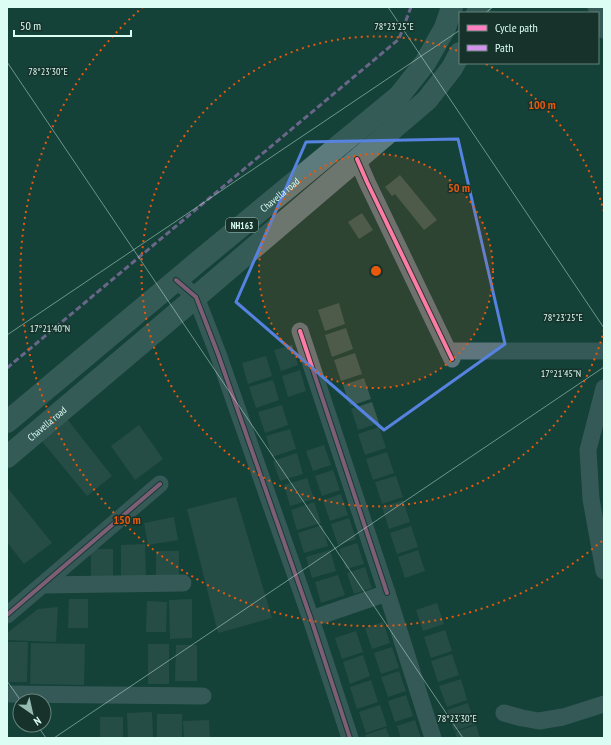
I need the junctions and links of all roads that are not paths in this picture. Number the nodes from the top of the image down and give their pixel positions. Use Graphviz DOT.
graph roads {
  1 [pos="452,7"];
  2 [pos="599,16"];
  3 [pos="604,31"];
  4 [pos="459,55"];
  5 [pos="357,159"];
  6 [pos="176,280"];
  7 [pos="196,297"];
  8 [pos="300,331"];
  9 [pos="604,351"];
  10 [pos="604,388"];
  11 [pos="601,412"];
  12 [pos="7,422"];
  13 [pos="7,457"];
  14 [pos="160,484"];
  15 [pos="597,497"];
  16 [pos="604,570"];
  17 [pos="183,583"];
  18 [pos="43,585"];
  19 [pos="387,593"];
  20 [pos="7,615"];
  21 [pos="311,619"];
  22 [pos="7,694"];
  23 [pos="203,696"];
  24 [pos="604,704"];
  25 [pos="504,713"];
  26 [pos="350,738"];
  27 [pos="434,738"];
  1 -- 6 [label="highway, Chavella road / NH163"];
  2 -- 3 [label="street"];
  4 -- 5 [label="highway, Chavella road / NH163"];
  5 -- 7 [label="highway, Chavella road / NH163"];
  5 -- 9 [label="street"];
  6 -- 7 [label="street"];
  6 -- 12 [label="highway, Chavella road / NH163"];
  7 -- 13 [label="highway, Chavella road / NH163"];
  7 -- 21 [label="street"];
  8 -- 19 [label="street"];
  10 -- 11 [label="street"];
  11 -- 15 [label="street"];
  14 -- 18 [label="street"];
  15 -- 16 [label="street"];
  17 -- 18 [label="street"];
  18 -- 20 [label="street"];
  19 -- 21 [label="street"];
  19 -- 27 [label="street"];
  21 -- 26 [label="street"];
  22 -- 23 [label="street"];
  24 -- 25 [label="street"];
}
